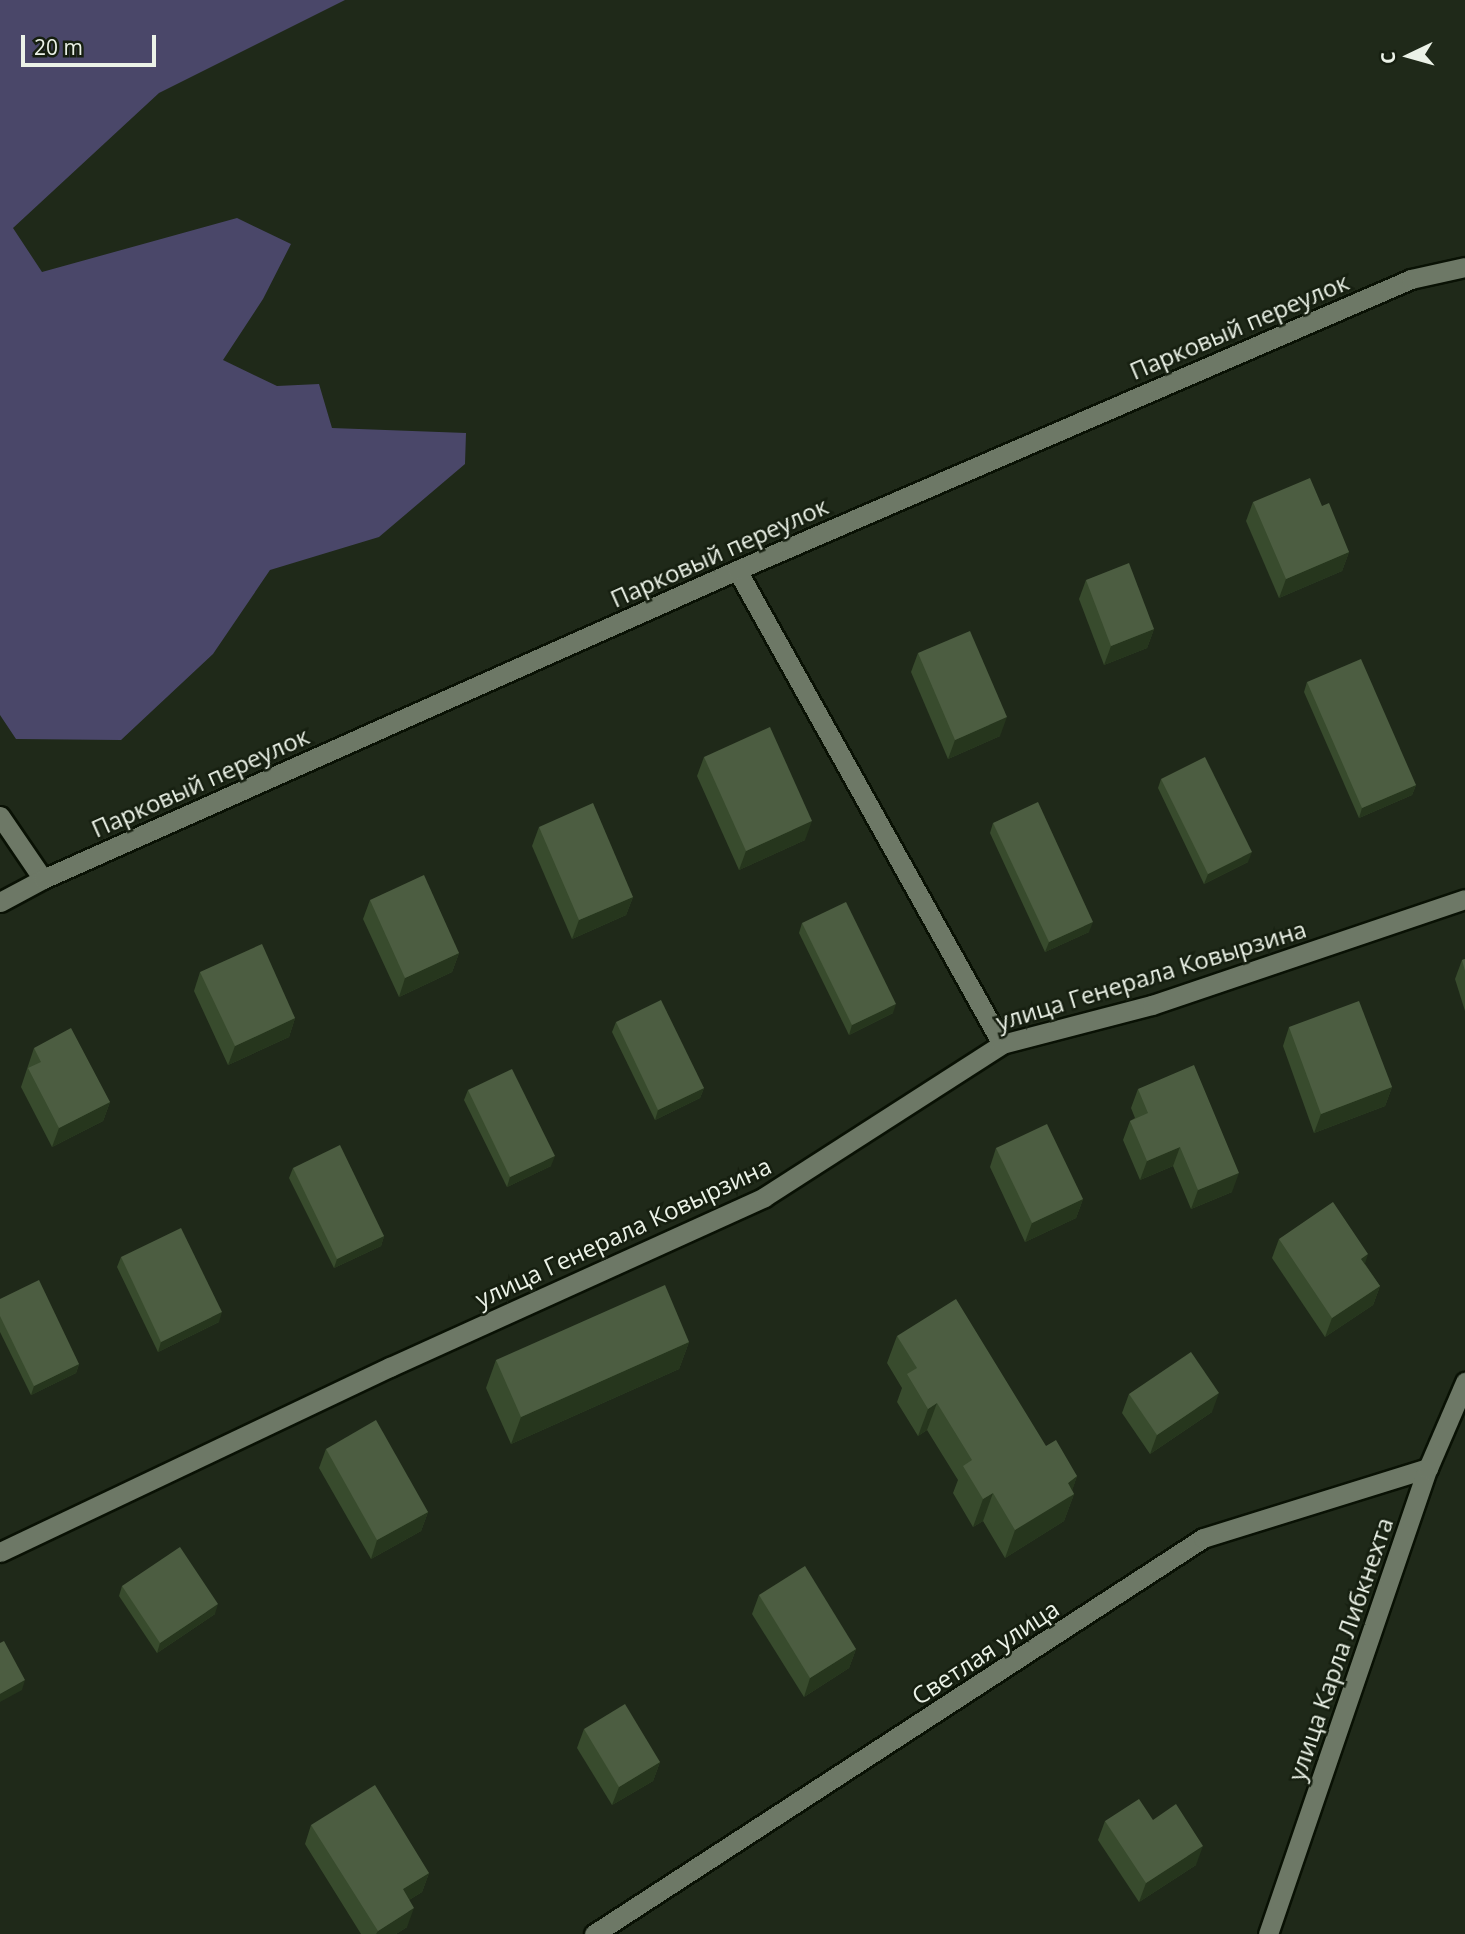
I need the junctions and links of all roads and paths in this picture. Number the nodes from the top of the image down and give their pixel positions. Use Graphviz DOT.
graph roads {
  1 [pos="1465,267"];
  2 [pos="737,570"];
  3 [pos="0,816"];
  4 [pos="43,879"];
  5 [pos="1465,899"];
  6 [pos="0,902"];
  7 [pos="1002,1044"];
  8 [pos="1465,1382"];
  9 [pos="1429,1468"];
  10 [pos="0,1552"];
  11 [pos="594,1934"];
  12 [pos="1268,1934"];
  1 -- 2 [label="street, Парковый переулок"];
  2 -- 4 [label="street, Парковый переулок"];
  2 -- 7 [label="street"];
  3 -- 4 [label="street"];
  4 -- 6 [label="street, Парковый переулок"];
  5 -- 7 [label="street, улица Генерала Ковырзина"];
  7 -- 10 [label="street, улица Генерала Ковырзина"];
  8 -- 9 [label="street, улица Карла Либкнехта"];
  9 -- 11 [label="street, Светлая улица"];
  9 -- 12 [label="street, улица Карла Либкнехта"];
}
